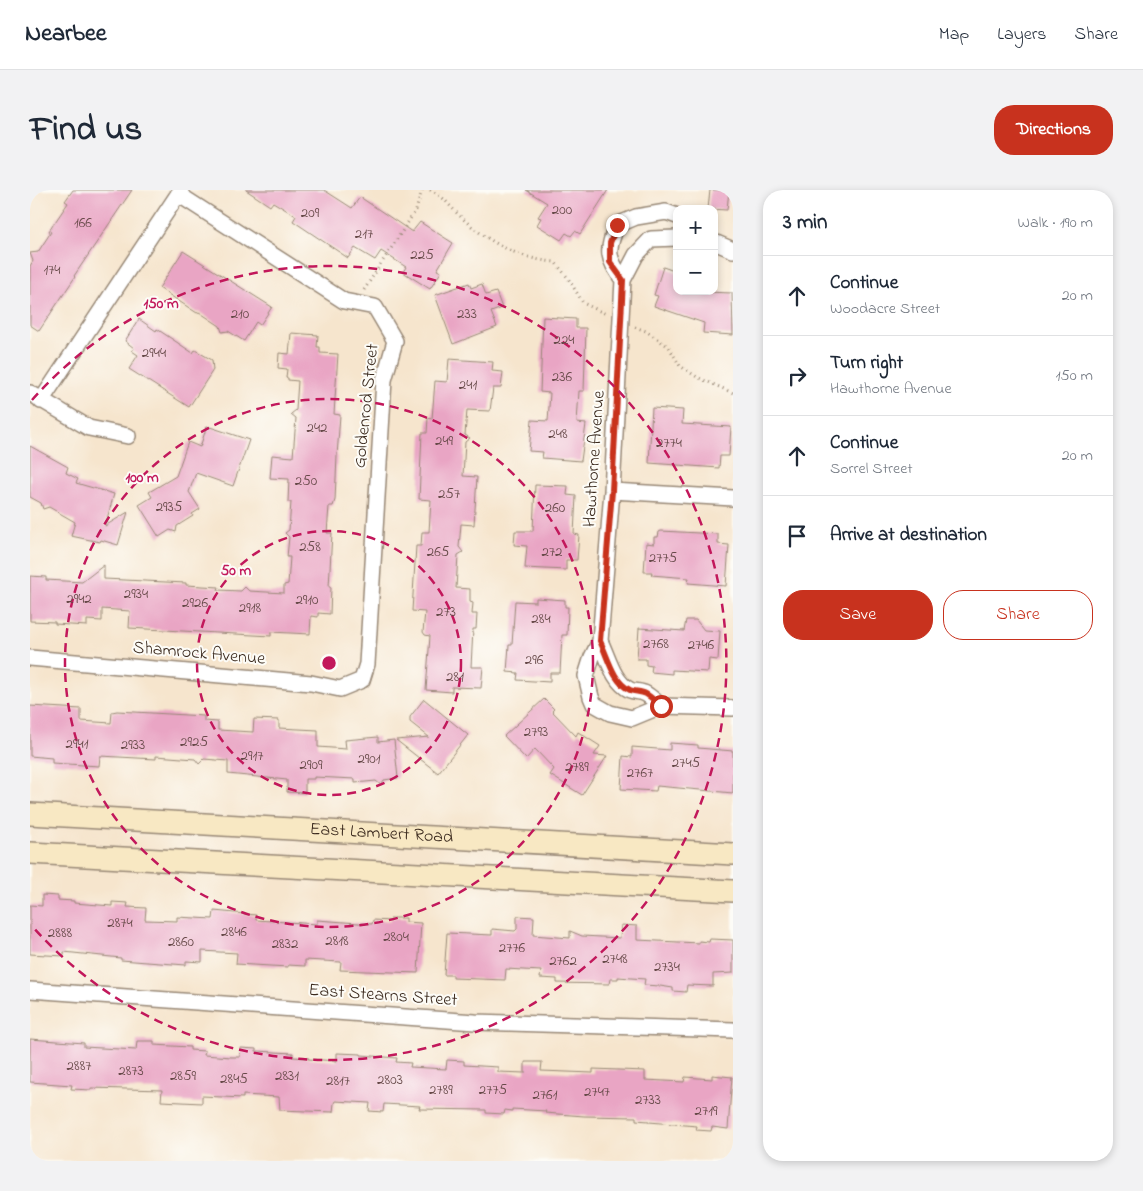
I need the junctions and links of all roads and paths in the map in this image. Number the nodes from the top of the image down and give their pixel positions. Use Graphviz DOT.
graph roads {
  1 [pos="422,190"];
  2 [pos="430,190"];
  3 [pos="180,192"];
  4 [pos="673,215"];
  5 [pos="673,238"];
  6 [pos="718,244"];
  7 [pos="733,250"];
  8 [pos="623,280"];
  9 [pos="355,303"];
  10 [pos="621,321"];
  11 [pos="733,393"];
  12 [pos="36,397"];
  13 [pos="128,436"];
  14 [pos="612,491"];
  15 [pos="733,498"];
  16 [pos="600,641"];
  17 [pos="30,658"];
  18 [pos="362,680"];
  19 [pos="661,706"];
  20 [pos="733,708"];
  21 [pos="30,814"];
  22 [pos="30,853"];
  23 [pos="733,854"];
  24 [pos="733,891"];
  25 [pos="30,990"];
  26 [pos="733,1030"];
  1 -- 9 [label="path"];
  2 -- 10 [label="path"];
  3 -- 9 [label="street, Goldenrod Street"];
  3 -- 12 [label="street"];
  4 -- 8 [label="street"];
  5 -- 8 [label="street"];
  6 -- 7 [label="street"];
  8 -- 10 [label="street, Hawthorne Avenue"];
  9 -- 18 [label="street, Goldenrod Street"];
  10 -- 11 [label="path"];
  10 -- 14 [label="street, Hawthorne Avenue"];
  12 -- 13 [label="street"];
  14 -- 15 [label="street"];
  14 -- 16 [label="street, Hawthorne Avenue"];
  16 -- 19 [label="street, Hawthorne Avenue"];
  16 -- 19 [label="street, Hawthorne Avenue"];
  17 -- 18 [label="street, Shamrock Avenue"];
  19 -- 20 [label="street"];
  21 -- 23 [label="main road, East Lambert Road"];
  22 -- 24 [label="main road"];
  25 -- 26 [label="street, East Stearns Street"];
}
